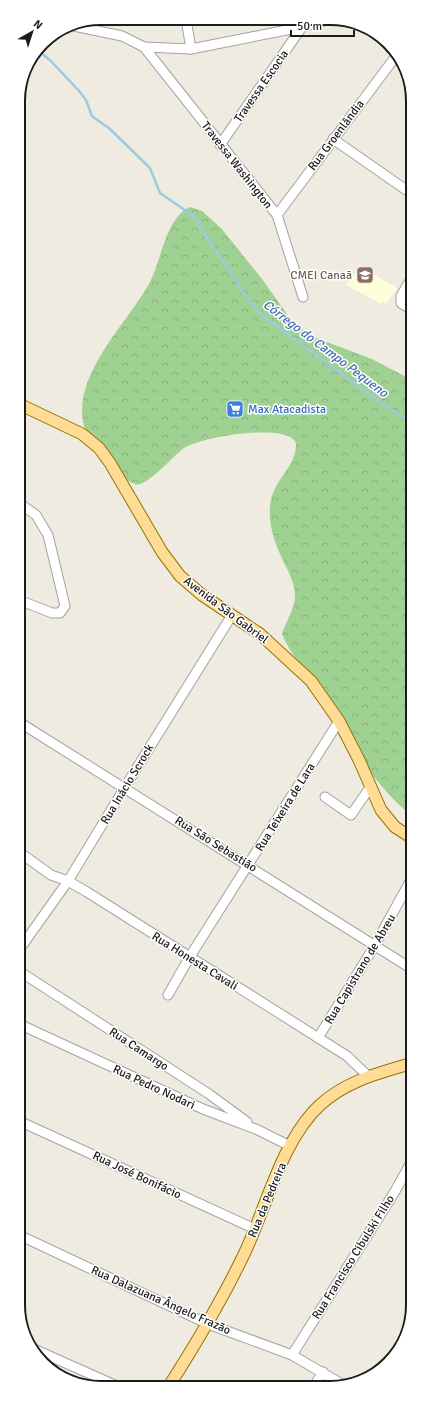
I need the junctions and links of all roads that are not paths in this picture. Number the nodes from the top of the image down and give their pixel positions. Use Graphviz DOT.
graph roads {
  1 [pos="187,25"];
  2 [pos="309,25"];
  3 [pos="302,27"];
  4 [pos="81,28"];
  5 [pos="144,47"];
  6 [pos="191,49"];
  7 [pos="393,59"];
  8 [pos="333,139"];
  9 [pos="220,144"];
  10 [pos="406,190"];
  11 [pos="277,215"];
  12 [pos="406,287"];
  13 [pos="303,297"];
  14 [pos="406,306"];
  15 [pos="25,407"];
  16 [pos="25,507"];
  17 [pos="25,603"];
  18 [pos="232,615"];
  19 [pos="339,721"];
  20 [pos="25,726"];
  21 [pos="371,786"];
  22 [pos="125,787"];
  23 [pos="325,797"];
  24 [pos="406,834"];
  25 [pos="25,856"];
  26 [pos="249,864"];
  27 [pos="68,881"];
  28 [pos="406,889"];
  29 [pos="25,942"];
  30 [pos="375,945"];
  31 [pos="189,958"];
  32 [pos="406,964"];
  33 [pos="25,975"];
  34 [pos="168,995"];
  35 [pos="25,1027"];
  36 [pos="318,1038"];
  37 [pos="406,1065"];
  38 [pos="368,1076"];
  39 [pos="25,1124"];
  40 [pos="258,1130"];
  41 [pos="290,1146"];
  42 [pos="406,1172"];
  43 [pos="255,1229"];
  44 [pos="25,1237"];
  45 [pos="208,1324"];
  46 [pos="42,1353"];
  47 [pos="292,1355"];
  48 [pos="323,1372"];
  49 [pos="336,1380"];
  50 [pos="106,1381"];
  51 [pos="171,1381"];
  52 [pos="317,1381"];
  1 -- 6 [label="street"];
  2 -- 3 [label="street"];
  3 -- 6 [label="street"];
  3 -- 9 [label="street, Travessa Escocia"];
  4 -- 5 [label="street"];
  5 -- 6 [label="street"];
  5 -- 9 [label="street, Travessa Washington"];
  7 -- 8 [label="street, Rua Groenlândia"];
  8 -- 10 [label="street"];
  8 -- 11 [label="street, Rua Groenlândia"];
  9 -- 11 [label="street, Travessa Washington"];
  11 -- 13 [label="street, Travessa Washington"];
  12 -- 14 [label="street"];
  15 -- 18 [label="main road, Avenida São Gabriel"];
  16 -- 17 [label="street"];
  18 -- 19 [label="main road, Avenida São Gabriel"];
  18 -- 22 [label="street, Rua Inácio Scrock"];
  19 -- 21 [label="main road, Avenida São Gabriel"];
  19 -- 26 [label="street, Rua Teixeira de Lara"];
  20 -- 22 [label="street, Rua São Sebastião"];
  21 -- 23 [label="street"];
  21 -- 24 [label="main road, Avenida São Gabriel"];
  22 -- 26 [label="street, Rua São Sebastião"];
  22 -- 27 [label="street, Rua Inácio Scrock"];
  25 -- 27 [label="street, Rua Honesta Cavali"];
  26 -- 30 [label="street, Rua São Sebastião"];
  26 -- 31 [label="street, Rua Teixeira de Lara"];
  27 -- 29 [label="street, Rua Inácio Scrock"];
  27 -- 31 [label="street, Rua Honesta Cavali"];
  28 -- 30 [label="street, Rua Capistrano de Abreu"];
  30 -- 32 [label="street, Rua São Sebastião"];
  30 -- 36 [label="street, Rua Capistrano de Abreu"];
  31 -- 34 [label="street, Rua Teixeira de Lara"];
  31 -- 36 [label="street, Rua Honesta Cavali"];
  33 -- 40 [label="street, Rua Camargo"];
  35 -- 40 [label="street, Rua Pedro Nodari"];
  36 -- 38 [label="street, Rua Honesta Cavali"];
  37 -- 38 [label="main road, Rua da Pedreira"];
  38 -- 41 [label="main road, Rua da Pedreira"];
  39 -- 43 [label="street, Rua José Bonifácio"];
  40 -- 41 [label="street, Rua Pedro Nodari"];
  41 -- 43 [label="main road, Rua da Pedreira"];
  42 -- 47 [label="street, Rua Francisco Cibulski Filho"];
  43 -- 45 [label="main road, Rua da Pedreira"];
  44 -- 45 [label="street, Rua Dalazuana Ângelo Frazão"];
  45 -- 47 [label="street, Rua Dalazuana Ângelo Frazão"];
  45 -- 51 [label="main road, Rua da Pedreira"];
  46 -- 50 [label="street"];
  47 -- 48 [label="street, Rua Dalazuana Ângelo Frazão"];
  48 -- 49 [label="street, Rua Dalazuana Ângelo Frazão"];
  48 -- 52 [label="street"];
}
